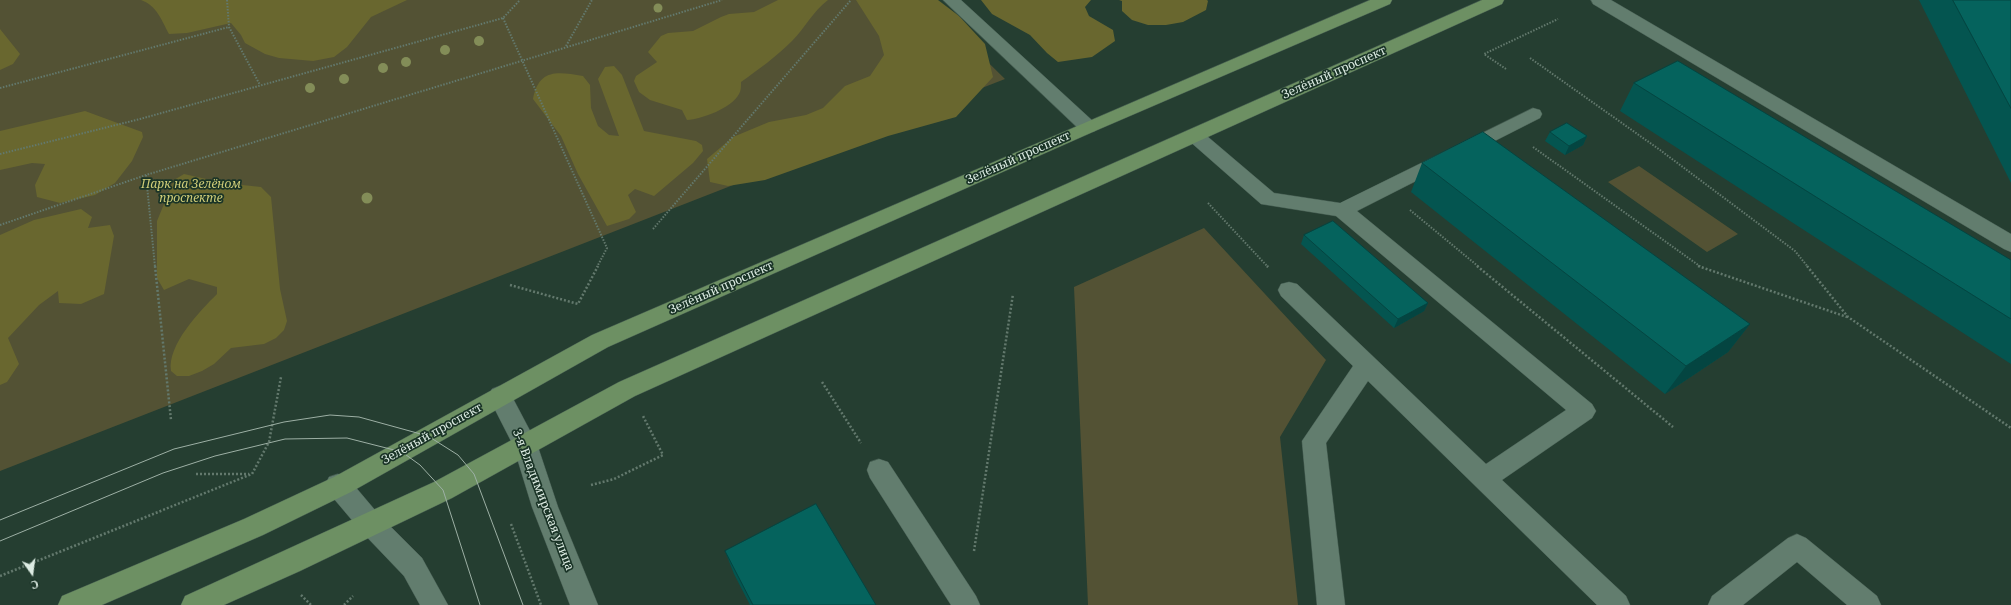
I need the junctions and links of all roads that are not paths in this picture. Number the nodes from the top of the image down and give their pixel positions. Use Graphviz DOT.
graph roads {
  1 [pos="951,0"];
  2 [pos="1384,0"];
  3 [pos="1496,0"];
  4 [pos="1599,0"];
  5 [pos="1533,114"];
  6 [pos="1088,127"];
  7 [pos="1194,135"];
  8 [pos="1342,210"];
  9 [pos="2011,244"];
  10 [pos="1289,290"];
  11 [pos="1366,365"];
  12 [pos="500,396"];
  13 [pos="525,444"];
  14 [pos="879,470"];
  15 [pos="1484,479"];
  16 [pos="338,485"];
  17 [pos="371,524"];
  18 [pos="72,605"];
  19 [pos="195,605"];
  20 [pos="434,605"];
  21 [pos="584,605"];
  22 [pos="966,605"];
  23 [pos="1331,605"];
  24 [pos="1616,605"];
  25 [pos="1722,605"];
  26 [pos="1867,605"];
  1 -- 6 [label="street"];
  2 -- 6 [label="main road, Зелёный проспект"];
  3 -- 7 [label="main road, Зелёный проспект"];
  4 -- 9 [label="street"];
  5 -- 8 [label="street"];
  6 -- 12 [label="main road, Зелёный проспект"];
  7 -- 8 [label="street"];
  7 -- 13 [label="main road, Зелёный проспект"];
  8 -- 15 [label="street"];
  10 -- 11 [label="street"];
  11 -- 15 [label="street"];
  11 -- 23 [label="street"];
  12 -- 13 [label="street, 3-я Владимирская улица"];
  12 -- 16 [label="main road, Зелёный проспект"];
  13 -- 17 [label="main road, Зелёный проспект"];
  13 -- 21 [label="street, 3-я Владимирская улица"];
  14 -- 22 [label="street"];
  15 -- 24 [label="street"];
  16 -- 17 [label="street"];
  16 -- 18 [label="main road, Зелёный проспект"];
  17 -- 19 [label="main road, Зелёный проспект"];
  17 -- 20 [label="street"];
  25 -- 26 [label="street"];
}
